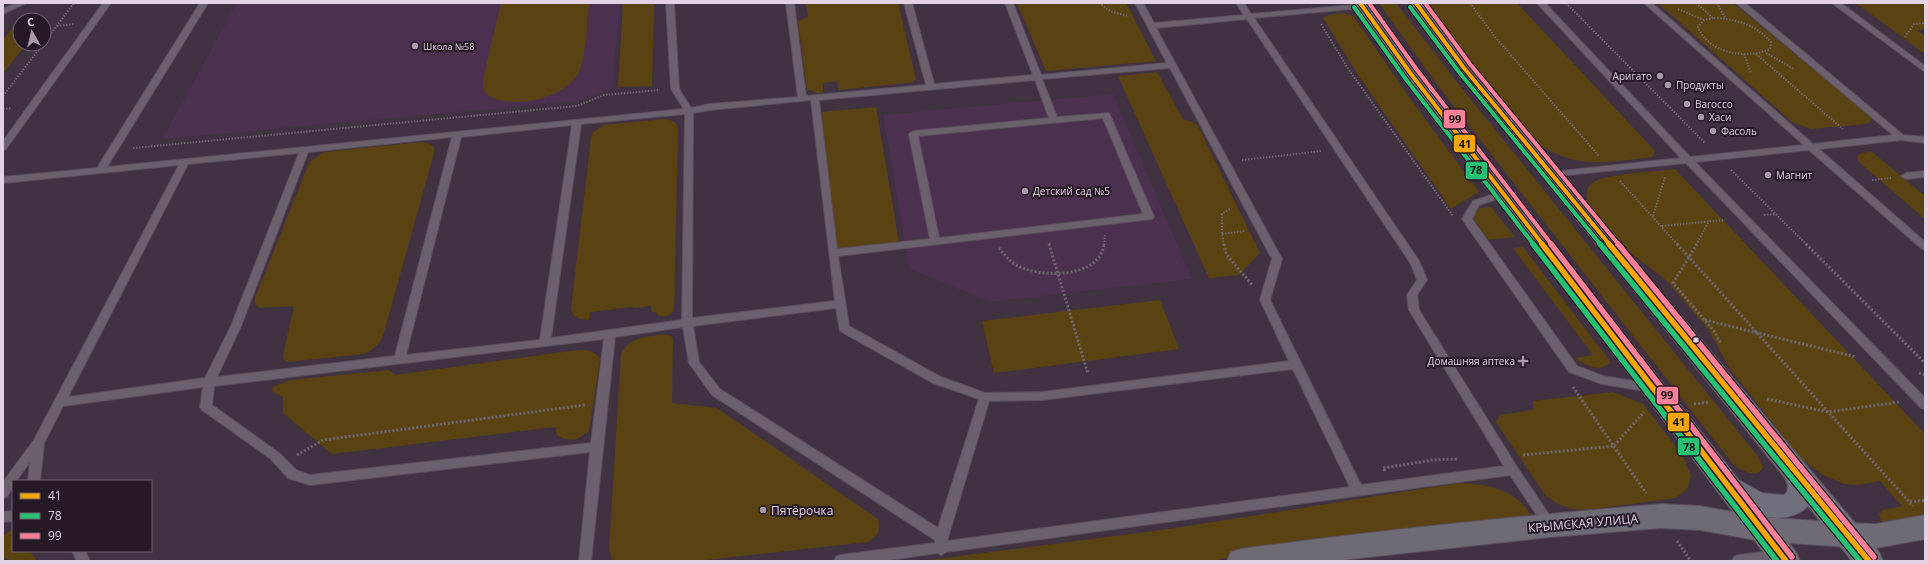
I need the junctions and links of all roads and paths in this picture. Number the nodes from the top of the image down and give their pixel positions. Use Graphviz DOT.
graph roads {
  1 [pos="22,3"];
  2 [pos="74,3"];
  3 [pos="107,3"];
  4 [pos="204,3"];
  5 [pos="670,3"];
  6 [pos="790,3"];
  7 [pos="908,3"];
  8 [pos="1009,3"];
  9 [pos="1099,3"];
  10 [pos="1139,3"];
  11 [pos="1240,3"];
  12 [pos="1416,3"];
  13 [pos="1470,3"];
  14 [pos="1542,3"];
  15 [pos="1566,3"];
  16 [pos="1648,3"];
  17 [pos="1696,3"];
  18 [pos="1717,3"];
  19 [pos="1740,3"];
  20 [pos="1836,3"];
  21 [pos="1361,5"];
  22 [pos="1672,6"];
  23 [pos="3,12"];
  24 [pos="1145,14"];
  25 [pos="1249,17"];
  26 [pos="1714,18"];
  27 [pos="1726,19"];
  28 [pos="1704,20"];
  29 [pos="1925,23"];
  30 [pos="1151,26"];
  31 [pos="52,32"];
  32 [pos="1890,43"];
  33 [pos="37,52"];
  34 [pos="1756,54"];
  35 [pos="1172,65"];
  36 [pos="1925,70"];
  37 [pos="1039,77"];
  38 [pos="931,87"];
  39 [pos="674,89"];
  40 [pos="3,96"];
  41 [pos="815,97"];
  42 [pos="802,98"];
  43 [pos="689,111"];
  44 [pos="1054,120"];
  45 [pos="576,122"];
  46 [pos="458,133"];
  47 [pos="1901,137"];
  48 [pos="1925,140"];
  49 [pos="1857,141"];
  50 [pos="1811,146"];
  51 [pos="3,147"];
  52 [pos="305,149"];
  53 [pos="114,150"];
  54 [pos="1341,150"];
  55 [pos="1718,157"];
  56 [pos="1688,160"];
  57 [pos="185,162"];
  58 [pos="1224,162"];
  59 [pos="1610,169"];
  60 [pos="100,170"];
  61 [pos="1925,174"];
  62 [pos="1551,175"];
  63 [pos="1906,176"];
  64 [pos="3,180"];
  65 [pos="1852,183"];
  66 [pos="1503,194"];
  67 [pos="1245,199"];
  68 [pos="1775,214"];
  69 [pos="1652,216"];
  70 [pos="1743,218"];
  71 [pos="1709,221"];
  72 [pos="1662,226"];
  73 [pos="1262,230"];
  74 [pos="1104,233"];
  75 [pos="1222,234"];
  76 [pos="935,241"];
  77 [pos="1048,241"];
  78 [pos="998,246"];
  79 [pos="1925,247"];
  80 [pos="833,253"];
  81 [pos="1690,258"];
  82 [pos="1058,275"];
  83 [pos="1265,300"];
  84 [pos="841,304"];
  85 [pos="1705,320"];
  86 [pos="687,323"];
  87 [pos="1757,332"];
  88 [pos="610,333"];
  89 [pos="545,343"];
  90 [pos="1724,349"];
  91 [pos="399,360"];
  92 [pos="1925,363"];
  93 [pos="1296,364"];
  94 [pos="1886,365"];
  95 [pos="1925,375"];
  96 [pos="209,382"];
  97 [pos="1653,388"];
  98 [pos="1093,390"];
  99 [pos="1914,394"];
  100 [pos="985,397"];
  101 [pos="1735,398"];
  102 [pos="60,402"];
  103 [pos="603,403"];
  104 [pos="1925,405"];
  105 [pos="1667,407"];
  106 [pos="1828,412"];
  107 [pos="38,443"];
  108 [pos="596,447"];
  109 [pos="1507,457"];
  110 [pos="282,463"];
  111 [pos="1513,470"];
  112 [pos="1795,470"];
  113 [pos="1722,478"];
  114 [pos="34,480"];
  115 [pos="1358,491"];
  116 [pos="3,493"];
  117 [pos="1925,500"];
  118 [pos="1910,502"];
  119 [pos="1920,518"];
  120 [pos="1550,526"];
  121 [pos="1761,530"];
  122 [pos="1848,535"];
  123 [pos="941,543"];
  124 [pos="79,552"];
  125 [pos="1783,558"];
  126 [pos="84,561"];
  127 [pos="585,561"];
  128 [pos="840,561"];
  129 [pos="1242,561"];
  130 [pos="1738,561"];
  131 [pos="1870,561"];
  1 -- 23 [label="lane"];
  2 -- 31 [label="path"];
  3 -- 51 [label="lane"];
  4 -- 53 [label="lane"];
  5 -- 39 [label="lane"];
  6 -- 42 [label="lane"];
  7 -- 38 [label="lane"];
  8 -- 37 [label="lane"];
  9 -- 24 [label="path"];
  10 -- 24 [label="lane"];
  11 -- 25 [label="lane"];
  12 -- 62 [label="main road"];
  13 -- 59 [label="path"];
  14 -- 56 [label="lane"];
  15 -- 55 [label="path"];
  16 -- 50 [label="lane"];
  17 -- 26 [label="path"];
  18 -- 27 [label="path"];
  19 -- 47 [label="lane"];
  20 -- 32 [label="lane"];
  21 -- 25 [label="lane"];
  21 -- 66 [label="main road"];
  22 -- 28 [label="path"];
  24 -- 30 [label="lane"];
  25 -- 30 [label="lane"];
  25 -- 54 [label="lane"];
  26 -- 27 [label="path"];
  26 -- 28 [label="path"];
  27 -- 34 [label="path"];
  28 -- 34 [label="path"];
  29 -- 32 [label="path"];
  30 -- 35 [label="lane"];
  32 -- 36 [label="lane"];
  33 -- 40 [label="path"];
  34 -- 49 [label="path"];
  35 -- 37 [label="lane"];
  35 -- 58 [label="lane"];
  37 -- 38 [label="lane"];
  37 -- 44 [label="lane"];
  38 -- 41 [label="lane"];
  39 -- 43 [label="lane"];
  39 -- 53 [label="path"];
  41 -- 42 [label="lane"];
  41 -- 80 [label="lane"];
  42 -- 43 [label="lane"];
  43 -- 45 [label="lane"];
  43 -- 86 [label="lane"];
  44 -- 76 [label="lane"];
  44 -- 76 [label="lane"];
  45 -- 46 [label="lane"];
  45 -- 89 [label="lane"];
  46 -- 52 [label="lane"];
  46 -- 91 [label="lane"];
  47 -- 48 [label="lane"];
  47 -- 49 [label="lane"];
  49 -- 50 [label="lane"];
  50 -- 55 [label="lane"];
  50 -- 65 [label="lane"];
  52 -- 57 [label="lane"];
  52 -- 96 [label="lane"];
  53 -- 60 [label="lane"];
  54 -- 58 [label="path"];
  54 -- 109 [label="lane"];
  55 -- 56 [label="lane"];
  55 -- 68 [label="path"];
  56 -- 59 [label="lane"];
  56 -- 69 [label="path"];
  56 -- 70 [label="lane"];
  57 -- 60 [label="lane"];
  57 -- 102 [label="lane"];
  58 -- 67 [label="lane"];
  59 -- 62 [label="lane"];
  59 -- 69 [label="path"];
  60 -- 64 [label="lane"];
  61 -- 63 [label="lane"];
  62 -- 101 [label="main road"];
  63 -- 65 [label="path"];
  65 -- 79 [label="lane"];
  66 -- 97 [label="main road"];
  66 -- 97 [label="lane"];
  67 -- 73 [label="lane"];
  67 -- 75 [label="path"];
  68 -- 70 [label="path"];
  68 -- 92 [label="path"];
  69 -- 72 [label="path"];
  70 -- 71 [label="path"];
  70 -- 94 [label="lane"];
  71 -- 72 [label="path"];
  71 -- 81 [label="path"];
  72 -- 81 [label="path"];
  73 -- 75 [label="path"];
  73 -- 83 [label="lane"];
  74 -- 82 [label="path"];
  75 -- 83 [label="path"];
  76 -- 80 [label="lane"];
  77 -- 82 [label="path"];
  78 -- 82 [label="path"];
  80 -- 84 [label="lane"];
  81 -- 85 [label="path"];
  81 -- 87 [label="path"];
  82 -- 98 [label="path"];
  83 -- 93 [label="lane"];
  84 -- 86 [label="lane"];
  84 -- 100 [label="lane"];
  85 -- 87 [label="path"];
  85 -- 90 [label="path"];
  86 -- 88 [label="lane"];
  86 -- 123 [label="lane"];
  87 -- 94 [label="path"];
  87 -- 106 [label="path"];
  88 -- 89 [label="lane"];
  88 -- 103 [label="lane"];
  89 -- 91 [label="lane"];
  91 -- 96 [label="lane"];
  93 -- 98 [label="lane"];
  93 -- 115 [label="lane"];
  94 -- 95 [label="path"];
  94 -- 99 [label="lane"];
  96 -- 102 [label="lane"];
  96 -- 110 [label="lane"];
  97 -- 105 [label="main road"];
  98 -- 100 [label="lane"];
  99 -- 104 [label="lane"];
  99 -- 106 [label="path"];
  100 -- 123 [label="lane"];
  101 -- 105 [label="path"];
  101 -- 106 [label="path"];
  101 -- 112 [label="main road"];
  102 -- 107 [label="lane"];
  103 -- 108 [label="lane"];
  103 -- 110 [label="path"];
  105 -- 109 [label="path"];
  105 -- 113 [label="main road"];
  106 -- 118 [label="path"];
  107 -- 114 [label="lane"];
  107 -- 116 [label="lane"];
  108 -- 110 [label="lane"];
  108 -- 127 [label="lane"];
  109 -- 111 [label="lane"];
  111 -- 115 [label="lane"];
  111 -- 120 [label="lane"];
  112 -- 113 [label="main road"];
  112 -- 122 [label="main road"];
  113 -- 121 [label="main road"];
  115 -- 123 [label="lane"];
  117 -- 118 [label="path"];
  118 -- 119 [label="path"];
  119 -- 122 [label="street, КРЫМСКАЯ УЛИЦА"];
  120 -- 121 [label="street, КРЫМСКАЯ УЛИЦА"];
  120 -- 129 [label="street, КРЫМСКАЯ УЛИЦА"];
  121 -- 122 [label="street, КРЫМСКАЯ УЛИЦА"];
  121 -- 125 [label="main road"];
  122 -- 131 [label="main road"];
  123 -- 128 [label="lane"];
  124 -- 126 [label="lane"];
  125 -- 130 [label="lane"];
}
